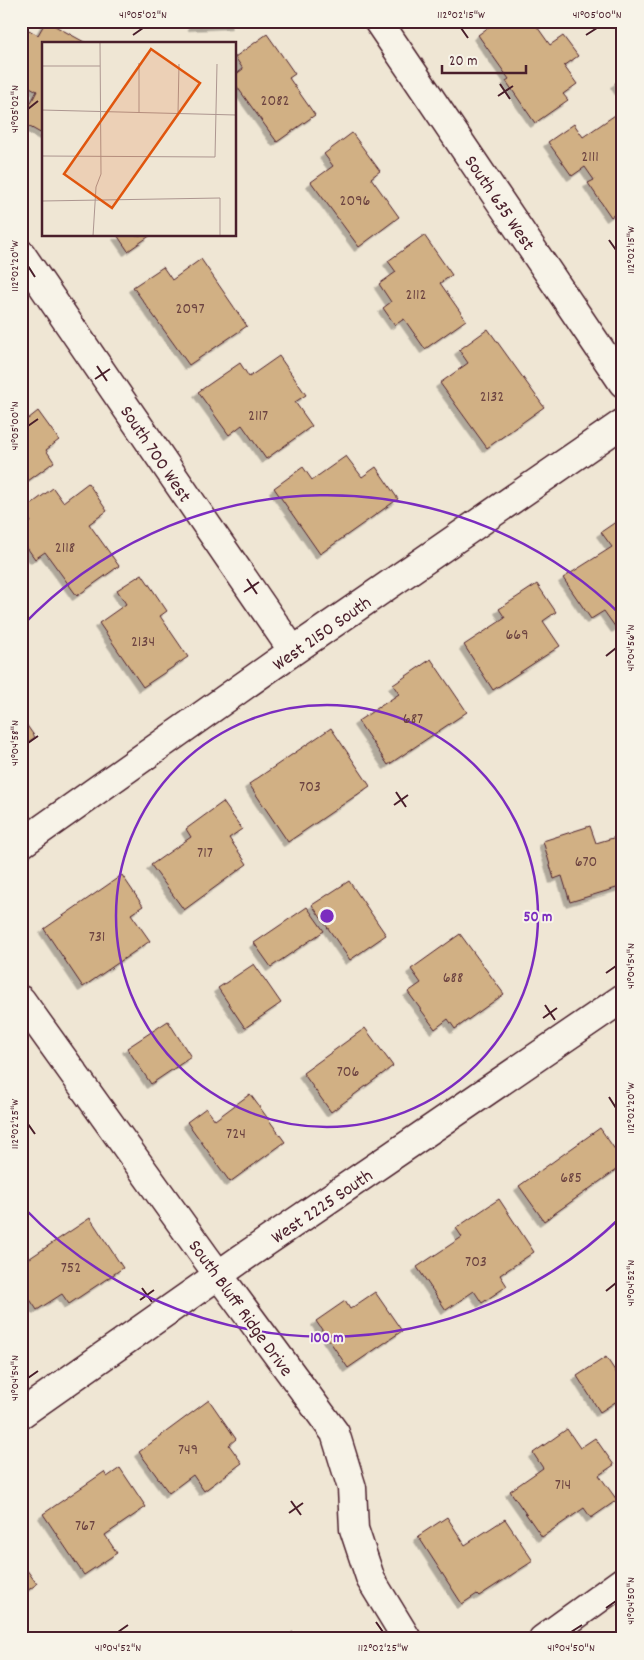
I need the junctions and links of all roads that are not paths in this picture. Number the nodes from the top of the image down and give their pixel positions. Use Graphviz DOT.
graph roads {
  1 [pos="378,21"];
  2 [pos="21,254"];
  3 [pos="623,382"];
  4 [pos="623,423"];
  5 [pos="293,651"];
  6 [pos="21,844"];
  7 [pos="623,998"];
  8 [pos="21,1000"];
  9 [pos="220,1274"];
  10 [pos="21,1414"];
  11 [pos="623,1581"];
  12 [pos="407,1639"];
  13 [pos="542,1639"];
  1 -- 3 [label="street, South 635 West"];
  2 -- 5 [label="street, South 700 West"];
  4 -- 5 [label="street, West 2150 South"];
  5 -- 6 [label="street, West 2150 South"];
  7 -- 9 [label="street, West 2225 South"];
  8 -- 9 [label="street, South Bluff Ridge Drive"];
  9 -- 10 [label="street, West 2225 South"];
  9 -- 12 [label="street, South Bluff Ridge Drive"];
  11 -- 13 [label="street"];
}
